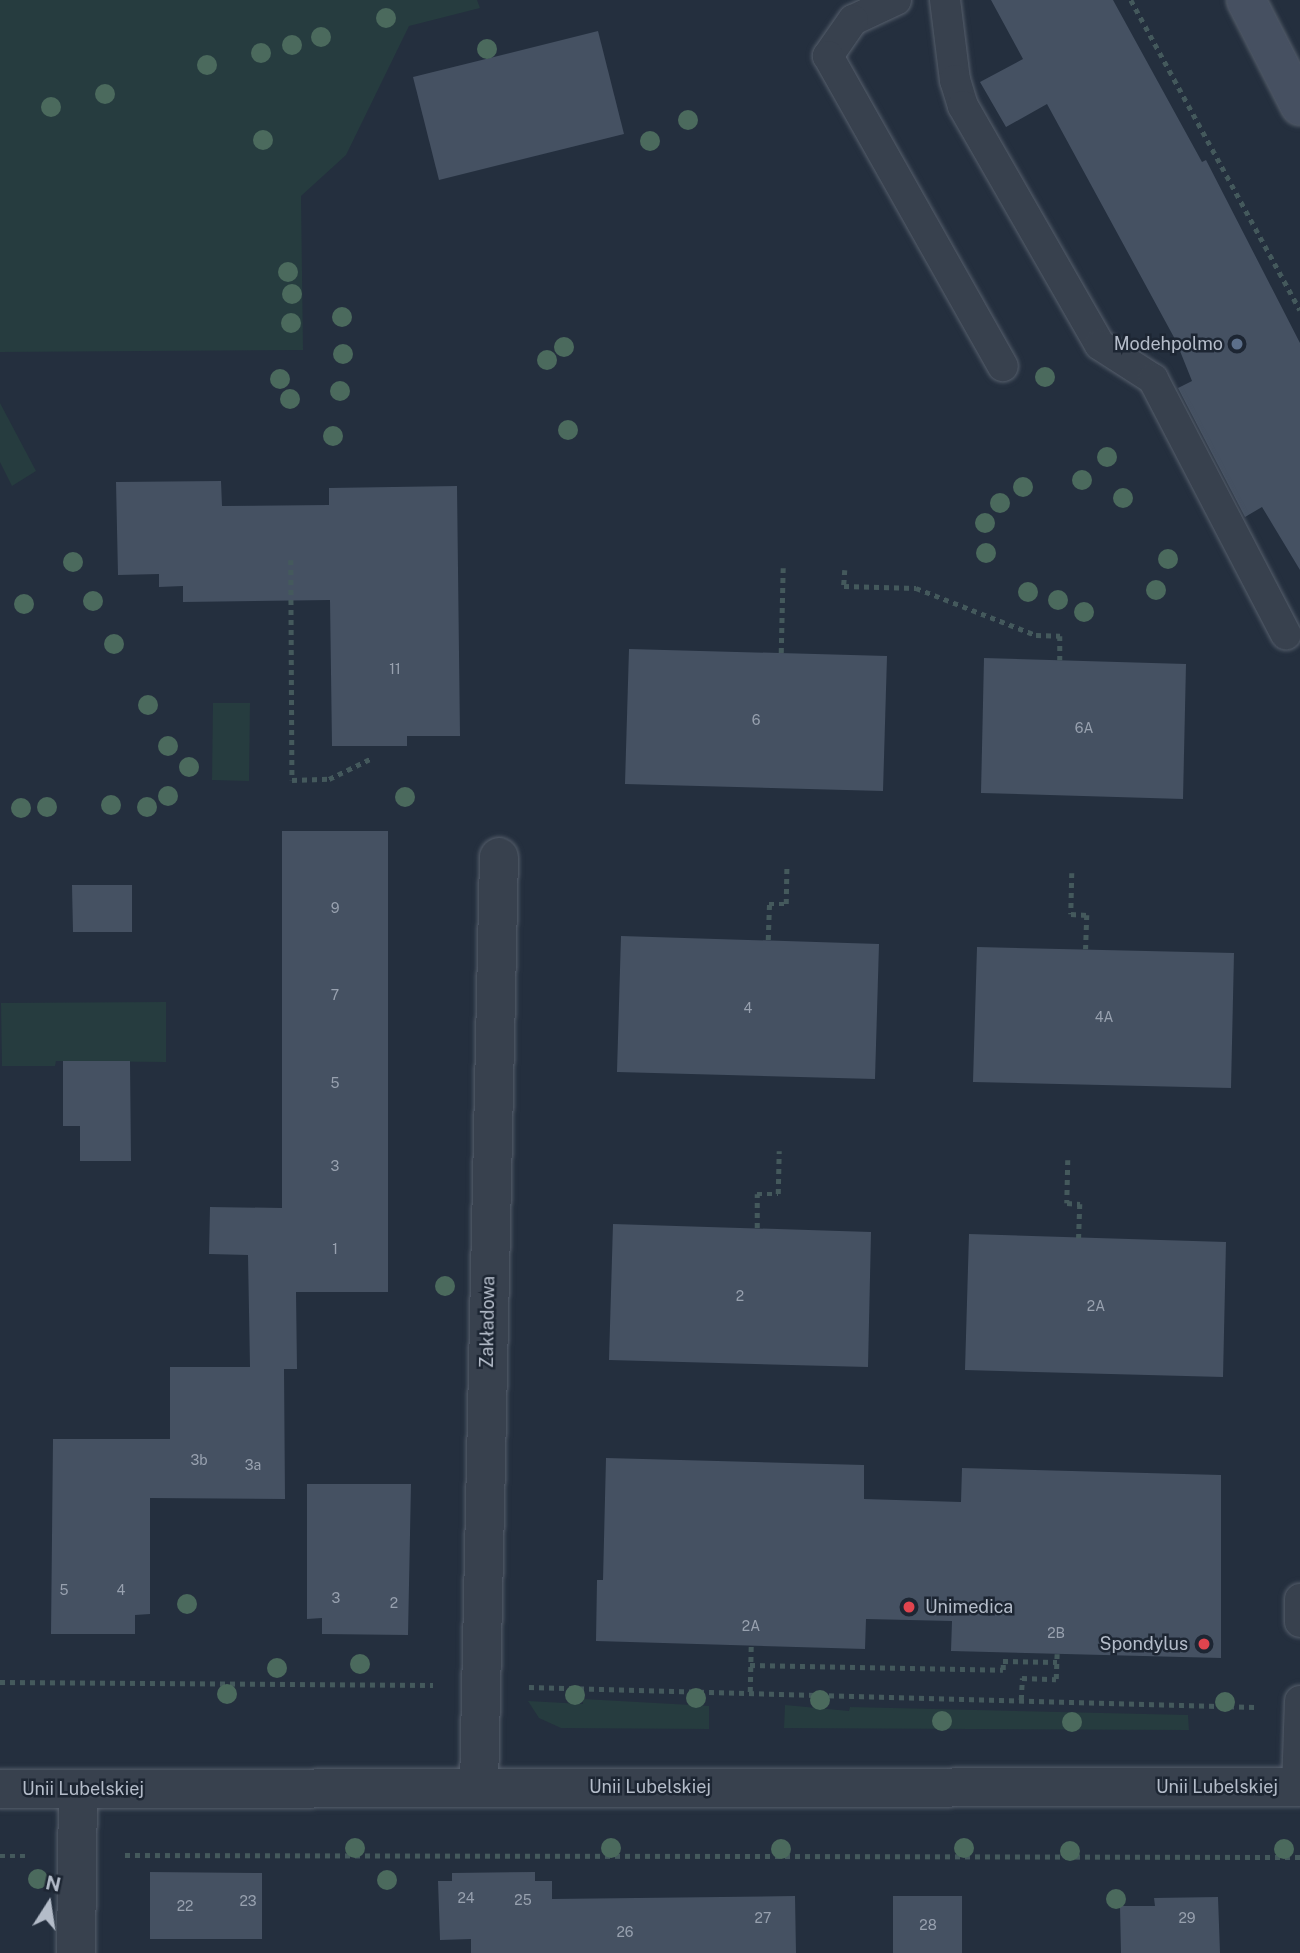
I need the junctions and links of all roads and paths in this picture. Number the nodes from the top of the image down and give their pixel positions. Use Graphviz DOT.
graph roads {
  1 [pos="896,0"];
  2 [pos="944,0"];
  3 [pos="1131,0"];
  4 [pos="1246,0"];
  5 [pos="1300,106"];
  6 [pos="1300,310"];
  7 [pos="1003,366"];
  8 [pos="291,560"];
  9 [pos="783,568"];
  10 [pos="845,570"];
  11 [pos="1286,634"];
  12 [pos="780,653"];
  13 [pos="1060,660"];
  14 [pos="370,758"];
  15 [pos="499,858"];
  16 [pos="787,865"];
  17 [pos="1072,873"];
  18 [pos="768,940"];
  19 [pos="1086,949"];
  20 [pos="779,1151"];
  21 [pos="1068,1160"];
  22 [pos="757,1228"];
  23 [pos="1079,1238"];
  24 [pos="1300,1600"];
  25 [pos="1300,1622"];
  26 [pos="751,1645"];
  27 [pos="1057,1654"];
  28 [pos="1056,1662"];
  29 [pos="750,1665"];
  30 [pos="0,1682"];
  31 [pos="478,1685"];
  32 [pos="750,1692"];
  33 [pos="1021,1700"];
  34 [pos="1300,1700"];
  35 [pos="1300,1708"];
  36 [pos="479,1787"];
  37 [pos="1298,1787"];
  38 [pos="0,1789"];
  39 [pos="78,1789"];
  40 [pos="0,1856"];
  41 [pos="76,1856"];
  42 [pos="1300,1857"];
  43 [pos="76,1953"];
  1 -- 7 [label="lane"];
  2 -- 11 [label="lane"];
  3 -- 6 [label="path"];
  4 -- 5 [label="main road"];
  8 -- 14 [label="path"];
  9 -- 12 [label="path"];
  10 -- 13 [label="path"];
  15 -- 31 [label="street, Zakładowa"];
  16 -- 18 [label="path"];
  17 -- 19 [label="path"];
  20 -- 22 [label="path"];
  21 -- 23 [label="path"];
  24 -- 25 [label="lane"];
  26 -- 29 [label="path"];
  27 -- 28 [label="path"];
  28 -- 29 [label="path"];
  28 -- 33 [label="path"];
  29 -- 32 [label="path"];
  30 -- 31 [label="path"];
  31 -- 32 [label="path"];
  31 -- 36 [label="street, Zakładowa"];
  32 -- 33 [label="path"];
  33 -- 35 [label="path"];
  34 -- 35 [label="lane"];
  35 -- 37 [label="lane"];
  36 -- 37 [label="street, Unii Lubelskiej"];
  36 -- 39 [label="street, Unii Lubelskiej"];
  38 -- 39 [label="street, Unii Lubelskiej"];
  39 -- 41 [label="street"];
  40 -- 41 [label="path"];
  41 -- 42 [label="path"];
  41 -- 43 [label="street"];
}
